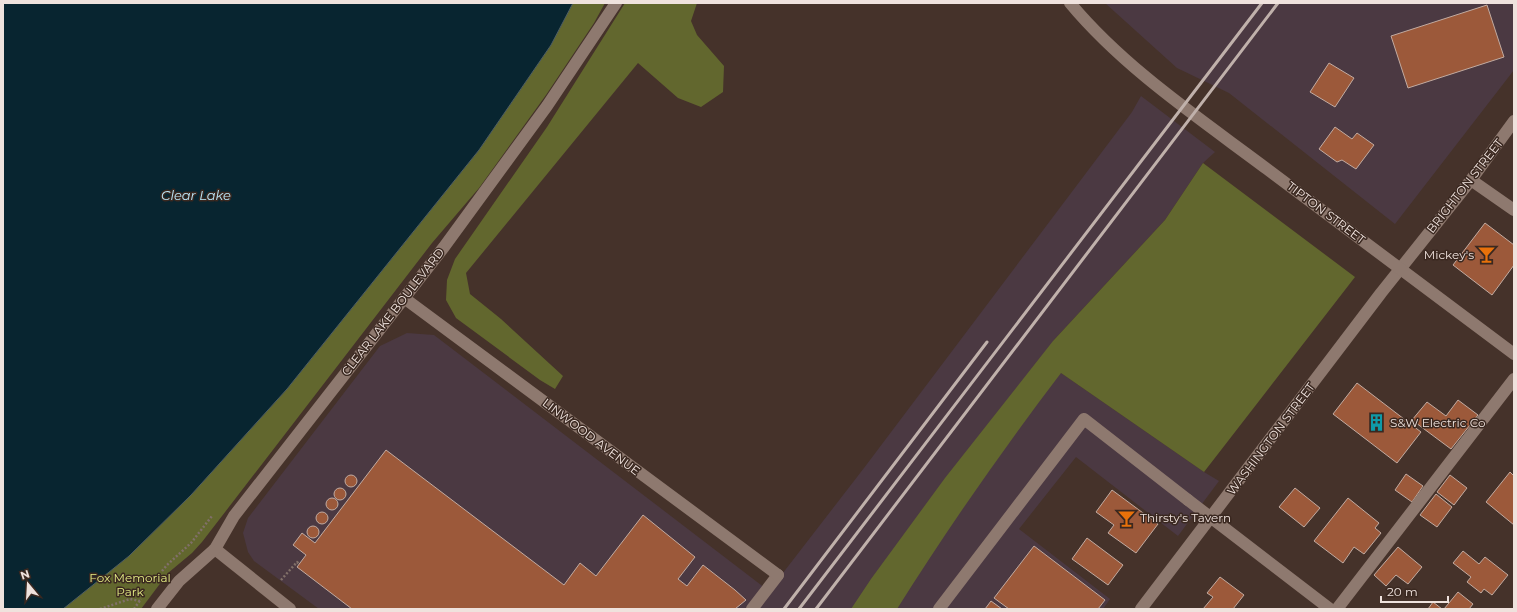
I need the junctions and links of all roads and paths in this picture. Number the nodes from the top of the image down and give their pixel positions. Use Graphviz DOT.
graph roads {
  1 [pos="616,3"];
  2 [pos="1070,3"];
  3 [pos="1514,121"];
  4 [pos="1471,180"];
  5 [pos="1514,210"];
  6 [pos="1401,269"];
  7 [pos="404,298"];
  8 [pos="1514,354"];
  9 [pos="1514,379"];
  10 [pos="216,512"];
  11 [pos="1211,518"];
  12 [pos="215,549"];
  13 [pos="300,564"];
  14 [pos="158,577"];
  15 [pos="279,582"];
  16 [pos="144,595"];
  17 [pos="140,601"];
  18 [pos="100,609"];
  19 [pos="134,609"];
  20 [pos="157,609"];
  21 [pos="290,609"];
  22 [pos="752,609"];
  23 [pos="939,609"];
  24 [pos="1141,609"];
  25 [pos="1330,609"];
  26 [pos="1337,609"];
  1 -- 7 [label="street, CLEAR LAKE BOULEVARD"];
  2 -- 6 [label="street, TIPTON STREET"];
  3 -- 4 [label="street, BRIGHTON STREET"];
  4 -- 5 [label="street"];
  4 -- 6 [label="street, BRIGHTON STREET"];
  6 -- 8 [label="street, TIPTON STREET"];
  6 -- 11 [label="street, WASHINGTON STREET"];
  7 -- 12 [label="street, CLEAR LAKE BOULEVARD"];
  7 -- 22 [label="street, LINWOOD AVENUE"];
  9 -- 26 [label="street"];
  10 -- 14 [label="path"];
  11 -- 23 [label="street"];
  11 -- 24 [label="street, WASHINGTON STREET"];
  11 -- 25 [label="street"];
  12 -- 20 [label="street, CLEAR LAKE BOULEVARD"];
  12 -- 21 [label="street"];
  13 -- 15 [label="path"];
  16 -- 17 [label="path"];
  17 -- 18 [label="path"];
  17 -- 19 [label="path"];
}
